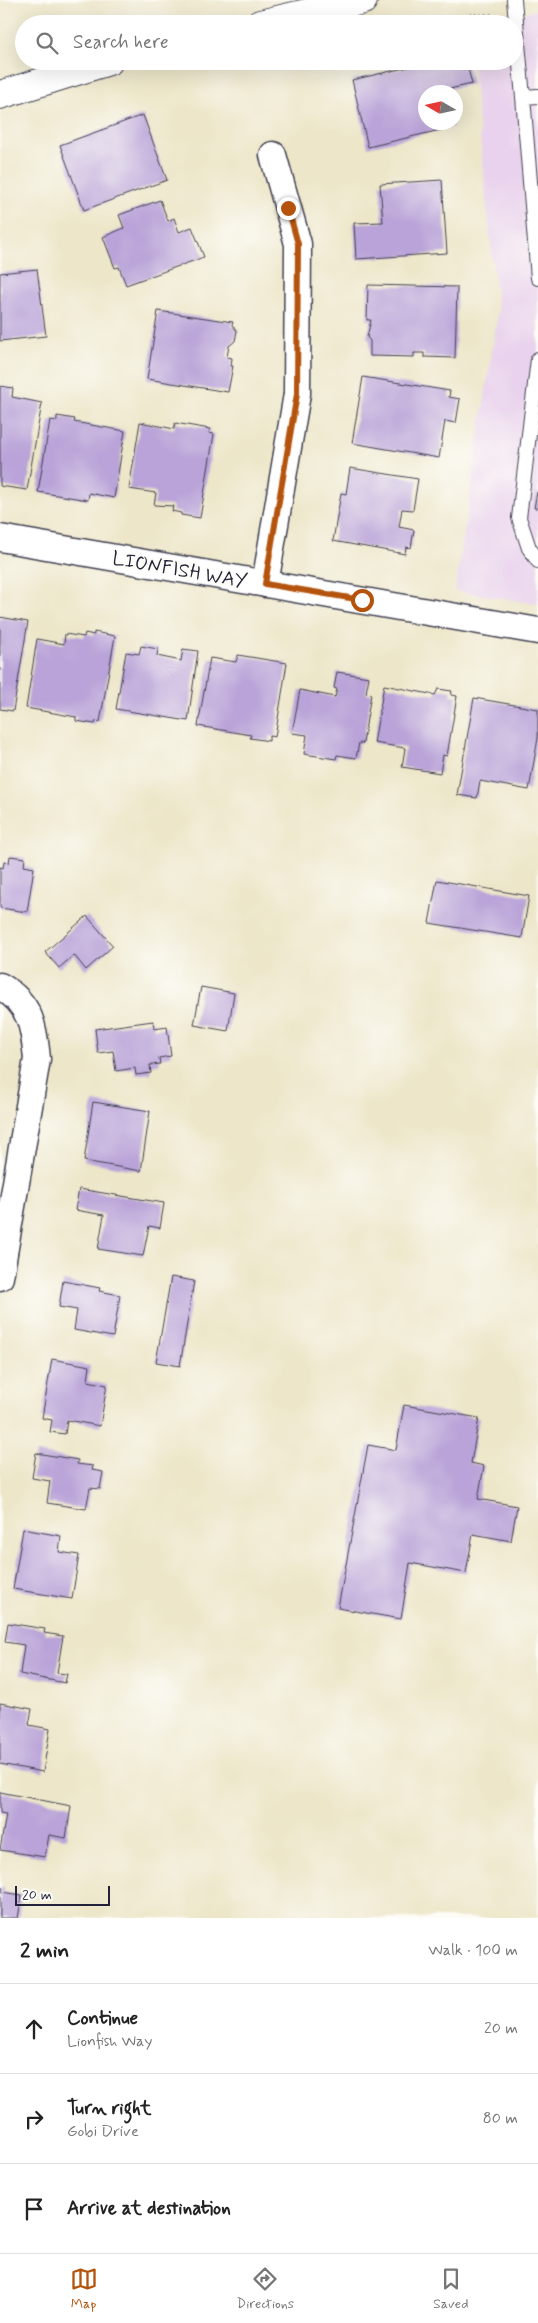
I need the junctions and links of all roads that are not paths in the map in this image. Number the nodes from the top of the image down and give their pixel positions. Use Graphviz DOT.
graph roads {
  1 [pos="363,0"];
  2 [pos="514,0"];
  3 [pos="299,15"];
  4 [pos="516,15"];
  5 [pos="80,70"];
  6 [pos="521,70"];
  7 [pos="0,95"];
  8 [pos="538,96"];
  9 [pos="524,97"];
  10 [pos="273,155"];
  11 [pos="538,278"];
  12 [pos="538,359"];
  13 [pos="0,538"];
  14 [pos="538,561"];
  15 [pos="265,584"];
  16 [pos="537,628"];
  17 [pos="0,986"];
  18 [pos="0,1277"];
  1 -- 3 [label="main road"];
  2 -- 4 [label="lane"];
  5 -- 7 [label="main road"];
  6 -- 9 [label="lane"];
  8 -- 9 [label="lane"];
  9 -- 11 [label="lane"];
  10 -- 15 [label="street"];
  12 -- 14 [label="lane"];
  13 -- 15 [label="street, LIONFISH WAY"];
  15 -- 16 [label="street, LIONFISH WAY"];
  17 -- 18 [label="street"];
}
